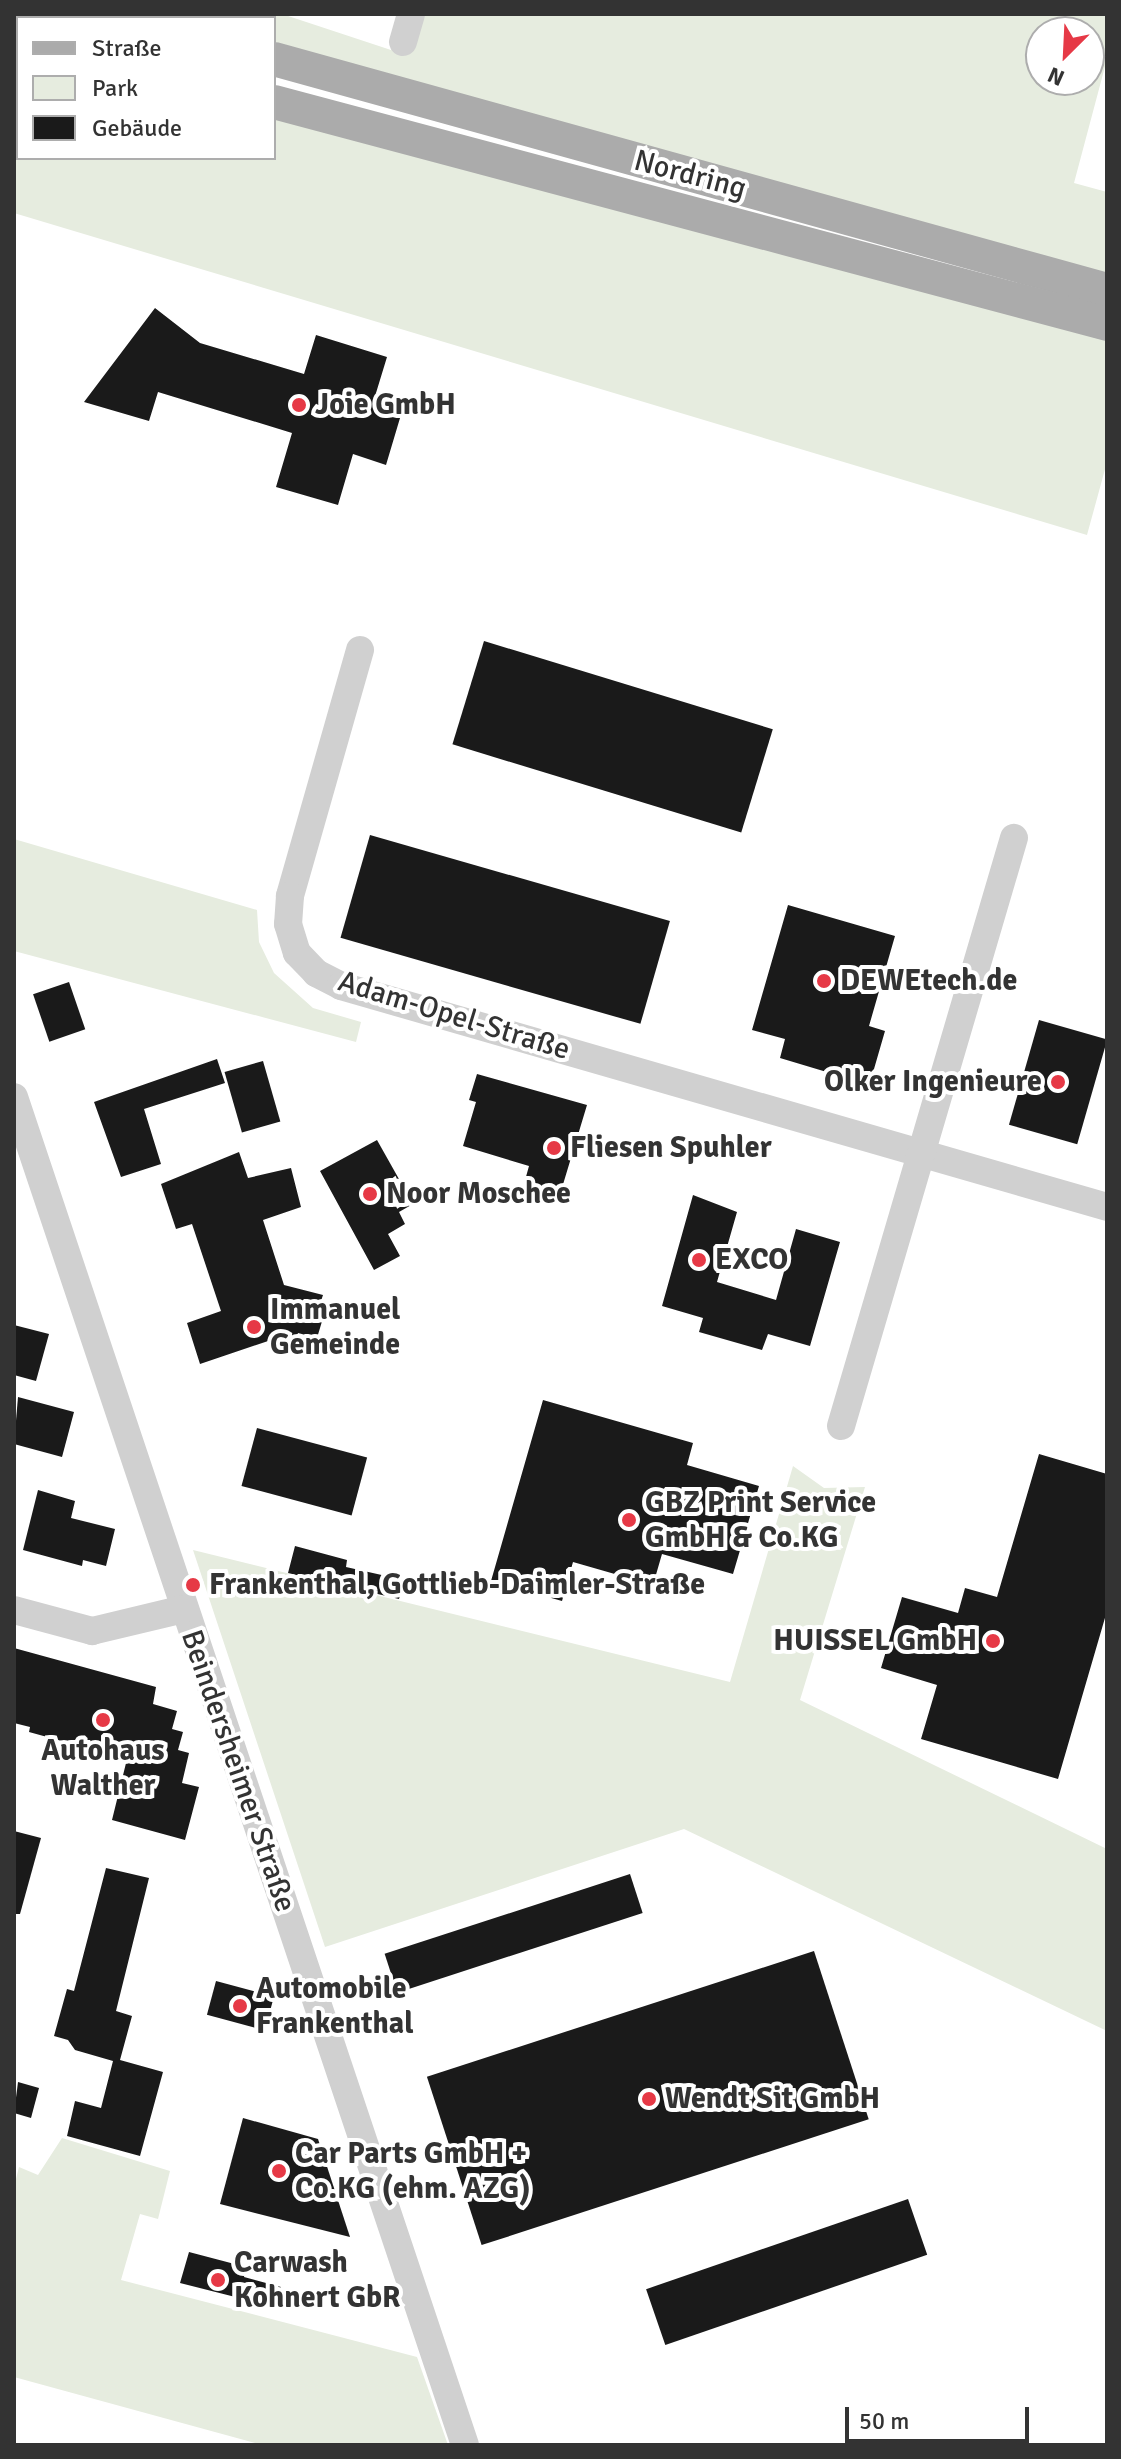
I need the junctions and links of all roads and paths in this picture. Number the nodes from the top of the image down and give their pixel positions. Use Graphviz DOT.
graph roads {
  1 [pos="411,14"];
  2 [pos="403,42"];
  3 [pos="276,60"];
  4 [pos="276,103"];
  5 [pos="1107,290"];
  6 [pos="1107,324"];
  7 [pos="360,650"];
  8 [pos="1014,838"];
  9 [pos="14,1097"];
  10 [pos="922,1152"];
  11 [pos="1107,1207"];
  12 [pos="841,1426"];
  13 [pos="184,1609"];
  14 [pos="14,1610"];
  15 [pos="465,2445"];
  1 -- 2 [label="street"];
  3 -- 5 [label="main road, Nordring"];
  4 -- 6 [label="main road, Nordring"];
  7 -- 10 [label="street, Adam-Opel-Straße"];
  8 -- 10 [label="street"];
  9 -- 13 [label="street, Beindersheimer Straße"];
  10 -- 11 [label="street, Adam-Opel-Straße"];
  10 -- 12 [label="street"];
  13 -- 14 [label="street"];
  13 -- 15 [label="street, Beindersheimer Straße"];
}
